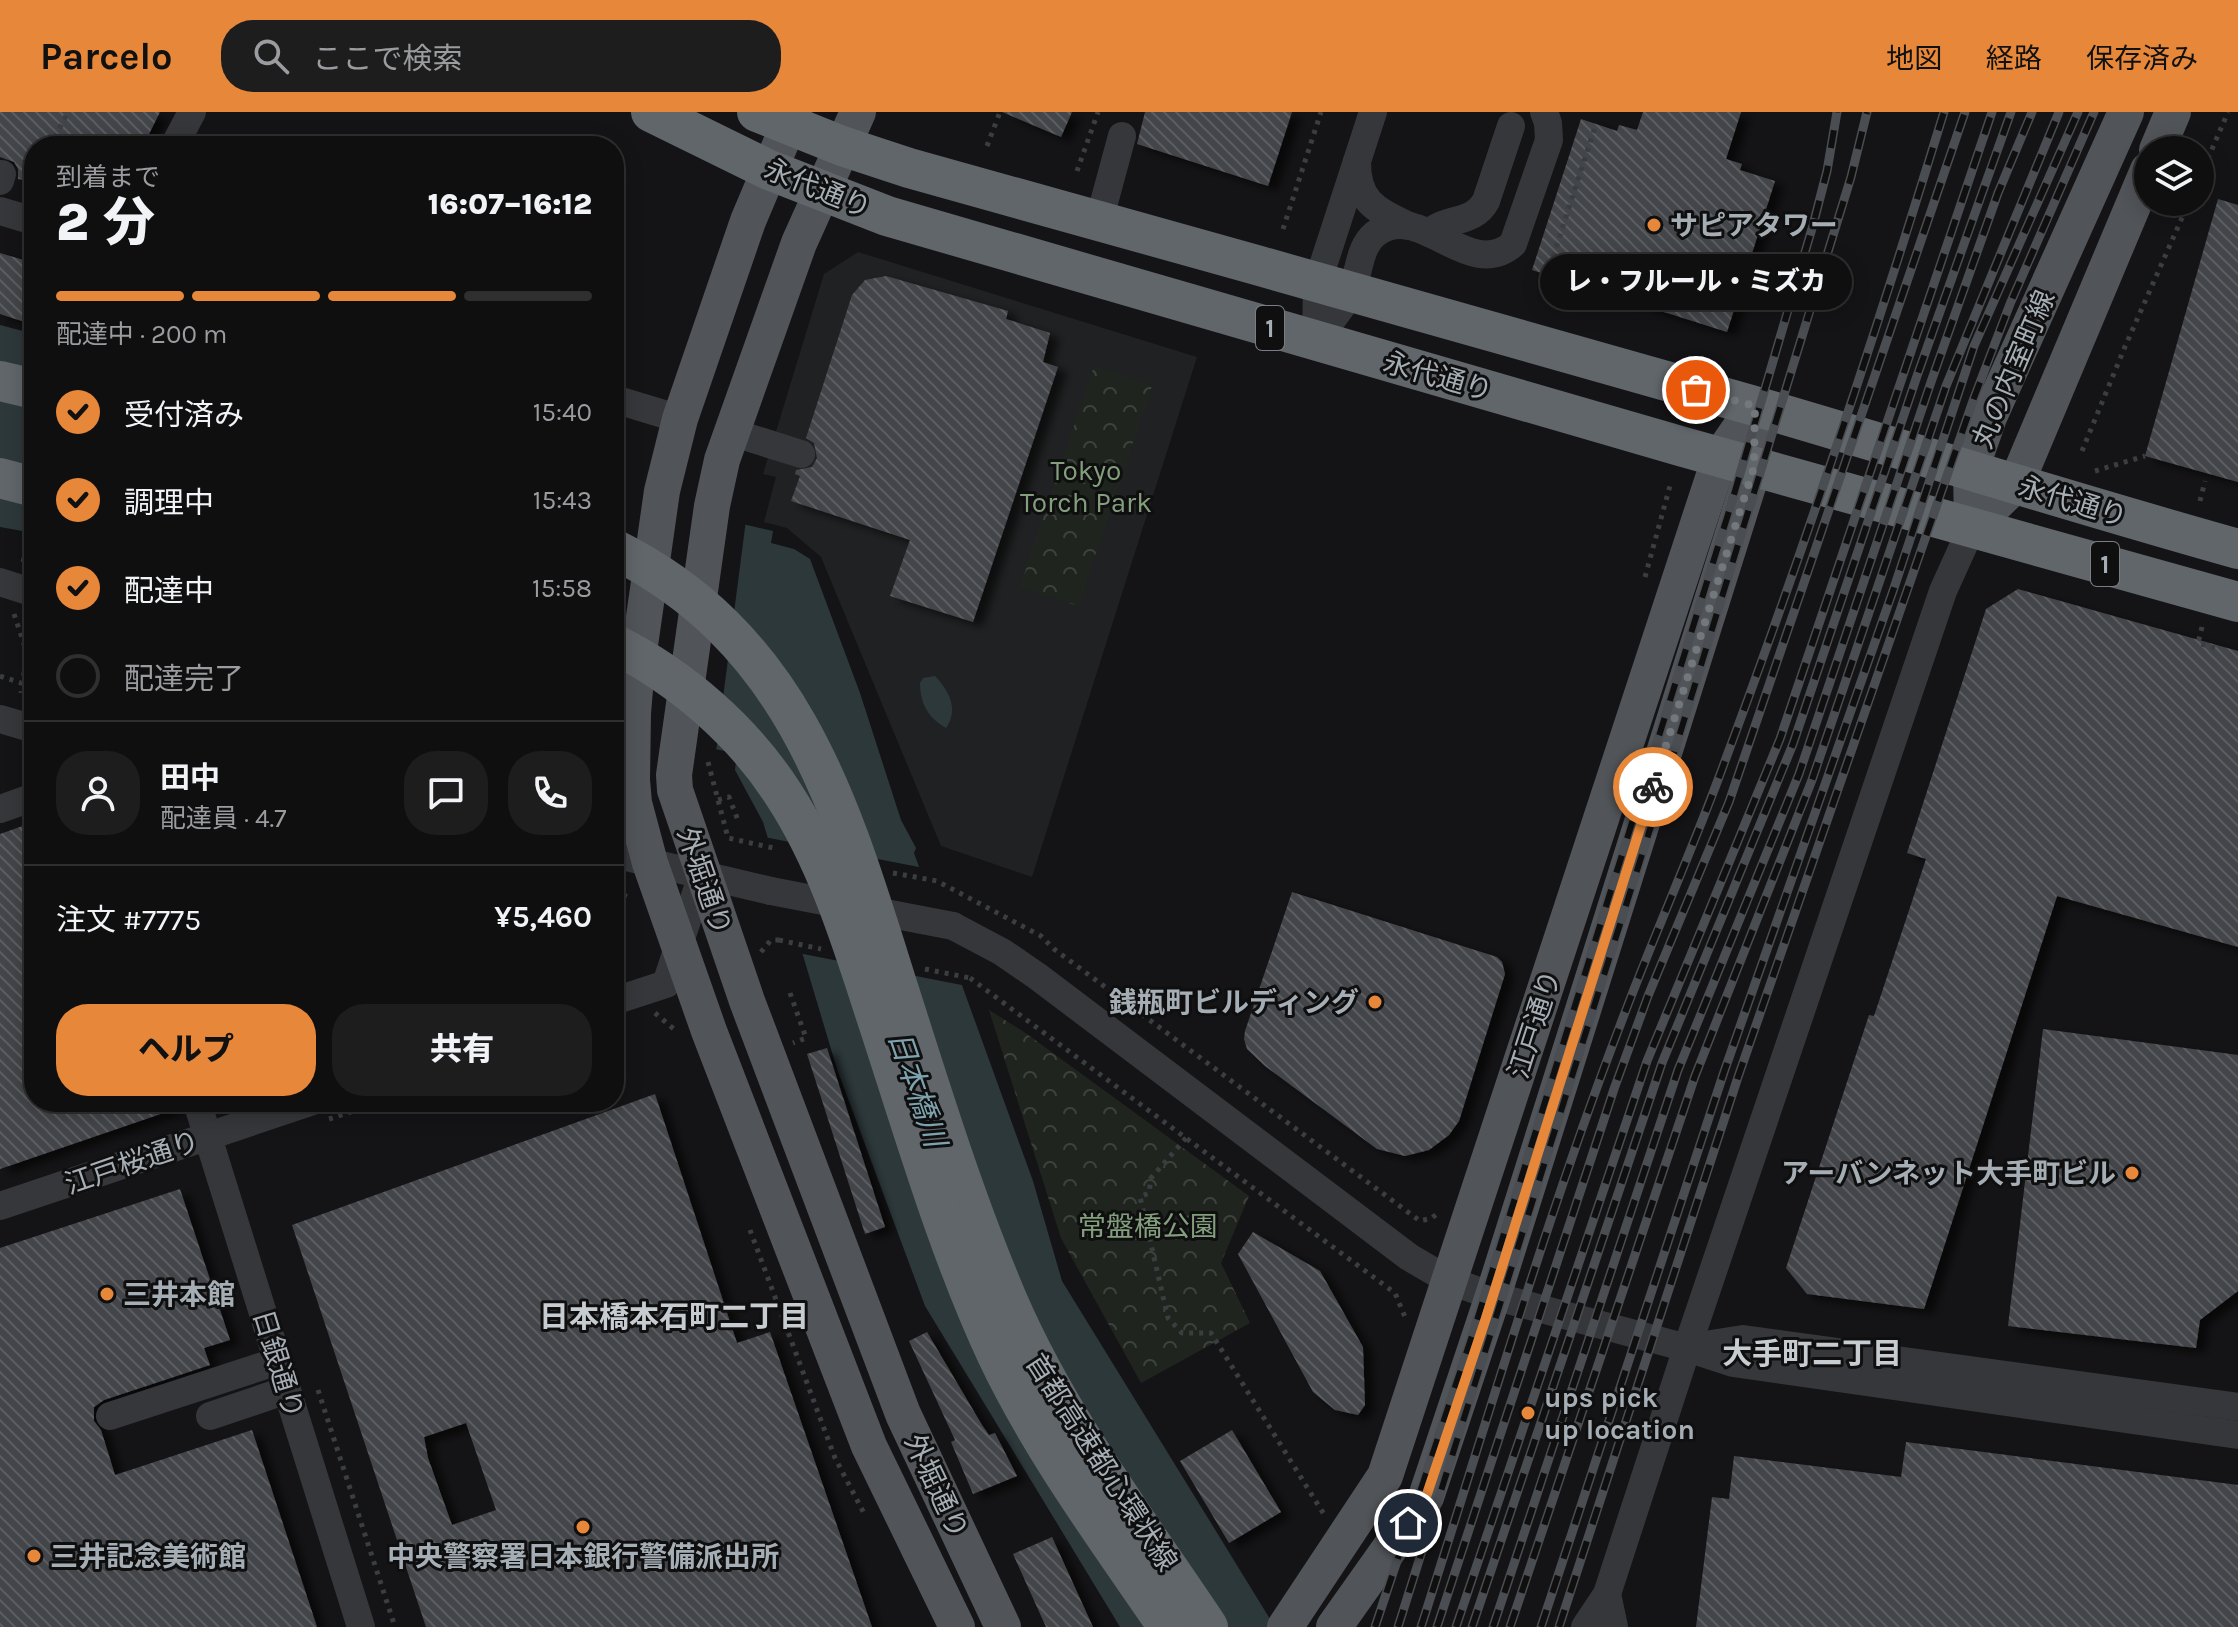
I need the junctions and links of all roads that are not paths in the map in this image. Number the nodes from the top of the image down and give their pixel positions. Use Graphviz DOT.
graph roads {
  1 [pos="192,112"];
  2 [pos="651,112"];
  3 [pos="1373,112"];
  4 [pos="1544,112"];
  5 [pos="2126,112"];
  6 [pos="2173,112"];
  7 [pos="780,116"];
  8 [pos="1500,119"];
  9 [pos="850,129"];
  10 [pos="179,136"];
  11 [pos="1122,136"];
  12 [pos="2163,136"];
  13 [pos="1357,162"];
  14 [pos="769,170"];
  15 [pos="1474,182"];
  16 [pos="821,192"];
  17 [pos="2134,203"];
  18 [pos="0,211"];
  19 [pos="24,218"];
  20 [pos="1099,221"];
  21 [pos="1419,230"];
  22 [pos="1334,288"];
  23 [pos="1316,341"];
  24 [pos="0,381"];
  25 [pos="24,387"];
  26 [pos="624,402"];
  27 [pos="1755,406"];
  28 [pos="680,419"];
  29 [pos="731,432"];
  30 [pos="801,454"];
  31 [pos="1737,462"];
  32 [pos="1971,469"];
  33 [pos="0,478"];
  34 [pos="24,484"];
  35 [pos="2016,484"];
  36 [pos="1972,527"];
  37 [pos="2238,549"];
  38 [pos="624,554"];
  39 [pos="2238,602"];
  40 [pos="624,650"];
  41 [pos="624,711"];
  42 [pos="0,719"];
  43 [pos="624,722"];
  44 [pos="24,726"];
  45 [pos="24,801"];
  46 [pos="0,809"];
  47 [pos="624,856"];
  48 [pos="650,863"];
  49 [pos="702,875"];
  50 [pos="679,946"];
  51 [pos="624,998"];
  52 [pos="200,1112"];
  53 [pos="280,1112"];
  54 [pos="208,1136"];
  55 [pos="0,1206"];
  56 [pos="1450,1281"];
  57 [pos="1493,1296"];
  58 [pos="1687,1348"];
  59 [pos="278,1361"];
  60 [pos="287,1390"];
  61 [pos="2238,1407"];
  62 [pos="110,1416"];
  63 [pos="210,1416"];
  64 [pos="2238,1435"];
  65 [pos="1607,1594"];
  66 [pos="361,1627"];
  67 [pos="957,1627"];
  68 [pos="1003,1627"];
  69 [pos="1168,1627"];
  70 [pos="1208,1627"];
  71 [pos="1285,1627"];
  72 [pos="1334,1627"];
  73 [pos="1585,1627"];
  74 [pos="1614,1627"];
  1 -- 10 [label="street"];
  2 -- 14 [label="highway, 永代通り / 1"];
  3 -- 13 [label="street"];
  4 -- 21 [label="street"];
  5 -- 32 [label="main road, 丸の内室町線"];
  6 -- 12 [label="main road"];
  7 -- 9 [label="highway, 永代通り / 1"];
  7 -- 14 [label="main road, 外堀通り"];
  8 -- 15 [label="street"];
  8 -- 21 [label="street"];
  9 -- 16 [label="main road, 外堀通り"];
  9 -- 20 [label="highway, 永代通り / 1"];
  11 -- 20 [label="street"];
  13 -- 21 [label="street"];
  13 -- 22 [label="street"];
  14 -- 16 [label="highway, 永代通り / 1"];
  14 -- 28 [label="main road, 外堀通り"];
  16 -- 23 [label="highway, 永代通り / 1"];
  16 -- 29 [label="main road, 外堀通り"];
  17 -- 35 [label="main road, 丸の内室町線"];
  18 -- 19 [label="street"];
  20 -- 22 [label="highway, 永代通り / 1"];
  21 -- 22 [label="street"];
  22 -- 23 [label="street"];
  22 -- 27 [label="highway, 永代通り / 1"];
  23 -- 31 [label="highway, 永代通り / 1"];
  24 -- 25 [label="highway"];
  26 -- 28 [label="street"];
  27 -- 31 [label="main road, 江戸通り"];
  27 -- 32 [label="highway, 永代通り / 1"];
  28 -- 41 [label="main road, 外堀通り, bridge"];
  29 -- 30 [label="street"];
  29 -- 49 [label="main road, 外堀通り, bridge"];
  31 -- 36 [label="highway, 永代通り / 1"];
  31 -- 56 [label="main road, 江戸通り"];
  31 -- 57 [label="main road, 江戸通り"];
  32 -- 35 [label="highway, 永代通り / 1"];
  32 -- 36 [label="main road, 丸の内室町線"];
  33 -- 34 [label="highway"];
  35 -- 36 [label="main road, 丸の内室町線"];
  35 -- 37 [label="highway, 永代通り / 1"];
  36 -- 39 [label="highway, 永代通り / 1"];
  36 -- 58 [label="street"];
  38 -- 70 [label="highway, 首都高速都心環状線, bridge"];
  40 -- 69 [label="highway, 首都高速都心環状線, bridge"];
  42 -- 44 [label="street"];
  43 -- 48 [label="main road, 外堀通り"];
  45 -- 46 [label="street"];
  47 -- 48 [label="street"];
  48 -- 49 [label="street"];
  48 -- 50 [label="main road, 外堀通り"];
  49 -- 50 [label="street"];
  49 -- 56 [label="street, bridge"];
  49 -- 68 [label="main road, 外堀通り"];
  50 -- 51 [label="street"];
  50 -- 67 [label="main road, 外堀通り"];
  52 -- 54 [label="street, 日銀通り"];
  53 -- 54 [label="street, 江戸桜通り"];
  54 -- 55 [label="street, 江戸桜通り"];
  54 -- 59 [label="street, 日銀通り"];
  56 -- 57 [label="street"];
  56 -- 71 [label="main road, 江戸通り"];
  57 -- 58 [label="street"];
  57 -- 72 [label="main road, 江戸通り"];
  58 -- 61 [label="street"];
  58 -- 64 [label="street"];
  58 -- 65 [label="street"];
  59 -- 60 [label="street, 日銀通り"];
  59 -- 62 [label="street"];
  60 -- 63 [label="street"];
  60 -- 66 [label="street, 日銀通り"];
  65 -- 73 [label="street"];
  65 -- 74 [label="street"];
}
